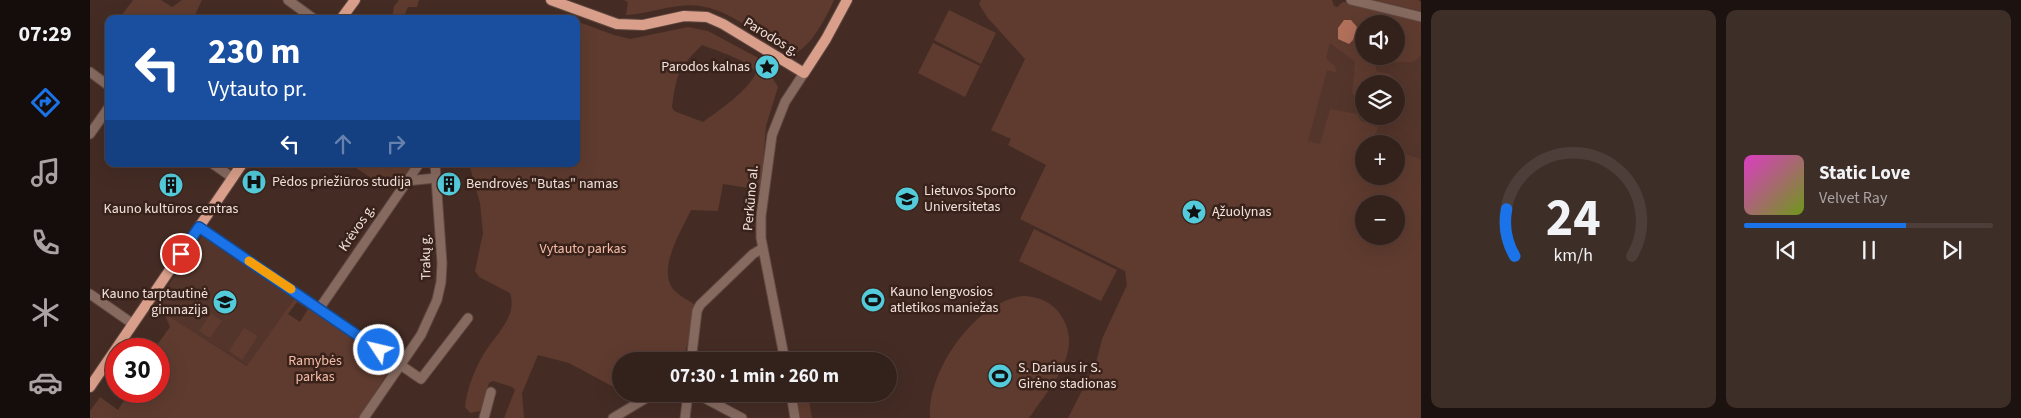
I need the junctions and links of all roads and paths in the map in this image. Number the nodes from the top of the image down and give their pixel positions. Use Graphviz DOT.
graph roads {
  1 [pos="288,0"];
  2 [pos="551,0"];
  3 [pos="847,0"];
  4 [pos="1351,0"];
  5 [pos="354,1"];
  6 [pos="309,15"];
  7 [pos="344,15"];
  8 [pos="1421,17"];
  9 [pos="90,72"];
  10 [pos="804,72"];
  11 [pos="105,83"];
  12 [pos="105,113"];
  13 [pos="90,134"];
  14 [pos="217,167"];
  15 [pos="240,167"];
  16 [pos="417,167"];
  17 [pos="435,167"];
  18 [pos="233,178"];
  19 [pos="436,178"];
  20 [pos="406,181"];
  21 [pos="199,227"];
  22 [pos="763,248"];
  23 [pos="90,294"];
  24 [pos="319,309"];
  25 [pos="468,318"];
  26 [pos="133,324"];
  27 [pos="692,352"];
  28 [pos="783,352"];
  29 [pos="401,365"];
  30 [pos="90,387"];
  31 [pos="491,392"];
  32 [pos="640,402"];
  33 [pos="687,402"];
  34 [pos="712,402"];
  35 [pos="792,402"];
  36 [pos="364,418"];
  37 [pos="484,418"];
  38 [pos="613,418"];
  39 [pos="685,418"];
  40 [pos="742,418"];
  41 [pos="795,418"];
  1 -- 6 [label="street"];
  2 -- 10 [label="main road, Parodos g."];
  3 -- 10 [label="main road"];
  4 -- 8 [label="street"];
  5 -- 7 [label="main road"];
  9 -- 11 [label="street"];
  10 -- 22 [label="street, Perkūno al."];
  12 -- 13 [label="street"];
  14 -- 18 [label="street"];
  15 -- 18 [label="main road"];
  16 -- 20 [label="street, Krėvos g."];
  17 -- 19 [label="street, Trakų g."];
  18 -- 21 [label="main road"];
  19 -- 20 [label="street"];
  19 -- 29 [label="street, Trakų g."];
  20 -- 24 [label="street, Krėvos g."];
  21 -- 24 [label="street"];
  21 -- 26 [label="main road"];
  22 -- 27 [label="street"];
  22 -- 28 [label="street, Perkūno al."];
  23 -- 26 [label="street"];
  24 -- 29 [label="street"];
  25 -- 29 [label="street"];
  26 -- 30 [label="main road"];
  29 -- 36 [label="street, Trakų g."];
  31 -- 37 [label="street"];
  32 -- 38 [label="street"];
  33 -- 39 [label="street"];
  34 -- 40 [label="street"];
  35 -- 41 [label="street"];
}
